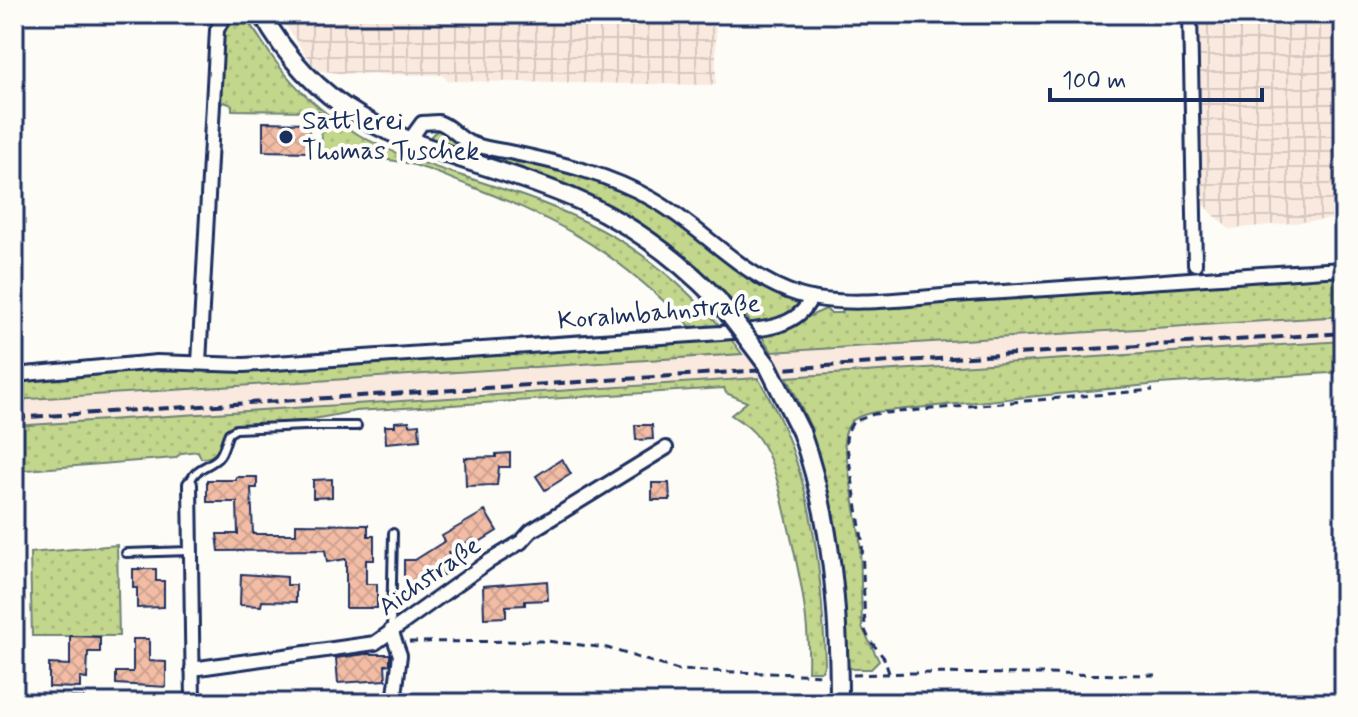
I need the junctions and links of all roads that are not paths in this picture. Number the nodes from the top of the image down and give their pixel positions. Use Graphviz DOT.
graph roads {
  1 [pos="225,14"];
  2 [pos="262,14"];
  3 [pos="1190,14"];
  4 [pos="409,141"];
  5 [pos="1195,264"];
  6 [pos="1344,269"];
  7 [pos="811,298"];
  8 [pos="199,363"];
  9 [pos="14,375"];
  10 [pos="357,426"];
  11 [pos="666,448"];
  12 [pos="190,484"];
  13 [pos="393,533"];
  14 [pos="190,551"];
  15 [pos="126,553"];
  16 [pos="394,636"];
  17 [pos="192,669"];
  18 [pos="49,702"];
  19 [pos="83,703"];
  20 [pos="193,703"];
  21 [pos="394,703"];
  22 [pos="839,703"];
  1 -- 8 [label="street"];
  2 -- 4 [label="main road"];
  3 -- 5 [label="street"];
  4 -- 7 [label="street"];
  4 -- 22 [label="main road, bridge"];
  6 -- 7 [label="street"];
  7 -- 8 [label="street, Koralmbahnstraße"];
  8 -- 9 [label="street, Koralmbahnstraße"];
  10 -- 12 [label="lane"];
  11 -- 16 [label="street, Aichstraße"];
  12 -- 14 [label="street"];
  13 -- 16 [label="lane"];
  14 -- 15 [label="lane"];
  14 -- 17 [label="street"];
  16 -- 17 [label="street, Aichstraße"];
  16 -- 21 [label="street"];
  17 -- 20 [label="street"];
  18 -- 19 [label="lane"];
}
